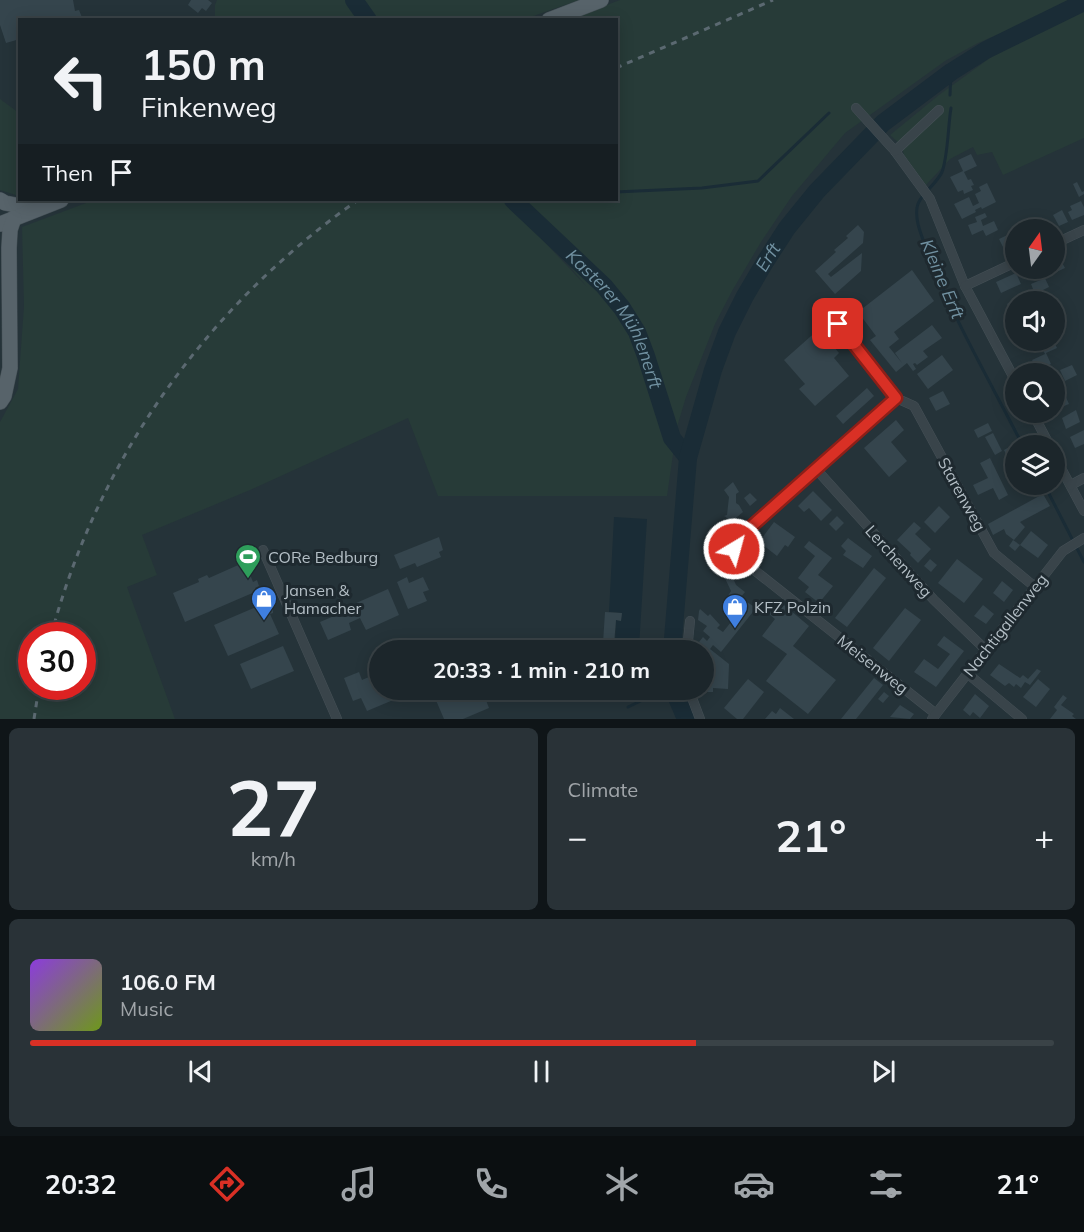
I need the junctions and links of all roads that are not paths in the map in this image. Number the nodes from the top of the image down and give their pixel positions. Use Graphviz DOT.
graph roads {
  1 [pos="601,0"];
  2 [pos="554,18"];
  3 [pos="856,108"];
  4 [pos="939,110"];
  5 [pos="895,151"];
  6 [pos="0,200"];
  7 [pos="58,201"];
  8 [pos="37,208"];
  9 [pos="7,221"];
  10 [pos="1084,230"];
  11 [pos="1065,239"];
  12 [pos="1005,267"];
  13 [pos="0,273"];
  14 [pos="965,286"];
  15 [pos="9,292"];
  16 [pos="838,324"];
  17 [pos="1006,363"];
  18 [pos="896,398"];
  19 [pos="0,402"];
  20 [pos="816,469"];
  21 [pos="1065,474"];
  22 [pos="1084,478"];
  23 [pos="1071,485"];
  24 [pos="1084,511"];
  25 [pos="1082,539"];
  26 [pos="263,550"];
  27 [pos="1035,587"];
  28 [pos="690,621"];
  29 [pos="688,640"];
  30 [pos="986,650"];
  31 [pos="968,674"];
  32 [pos="692,700"];
  33 [pos="934,716"];
  34 [pos="337,719"];
  35 [pos="700,719"];
  36 [pos="1022,719"];
  1 -- 2 [label="main road"];
  3 -- 5 [label="street"];
  4 -- 5 [label="street"];
  5 -- 14 [label="street"];
  6 -- 8 [label="main road"];
  7 -- 8 [label="main road"];
  8 -- 9 [label="main road"];
  9 -- 15 [label="main road"];
  10 -- 11 [label="street"];
  12 -- 14 [label="street"];
  13 -- 15 [label="main road"];
  14 -- 17 [label="street"];
  15 -- 19 [label="main road"];
  16 -- 18 [label="street, Starenweg"];
  18 -- 20 [label="street, Meisenweg"];
  18 -- 27 [label="street, Starenweg"];
  20 -- 30 [label="street, Lerchenweg"];
  20 -- 33 [label="street, Meisenweg"];
  21 -- 23 [label="street"];
  22 -- 23 [label="street"];
  23 -- 24 [label="street"];
  25 -- 27 [label="street, Nachtigallenweg"];
  26 -- 34 [label="street"];
  27 -- 30 [label="street, Nachtigallenweg"];
  28 -- 29 [label="street"];
  30 -- 31 [label="street, Nachtigallenweg"];
  31 -- 33 [label="street, Nachtigallenweg"];
  31 -- 36 [label="street"];
  32 -- 35 [label="street"];
}
